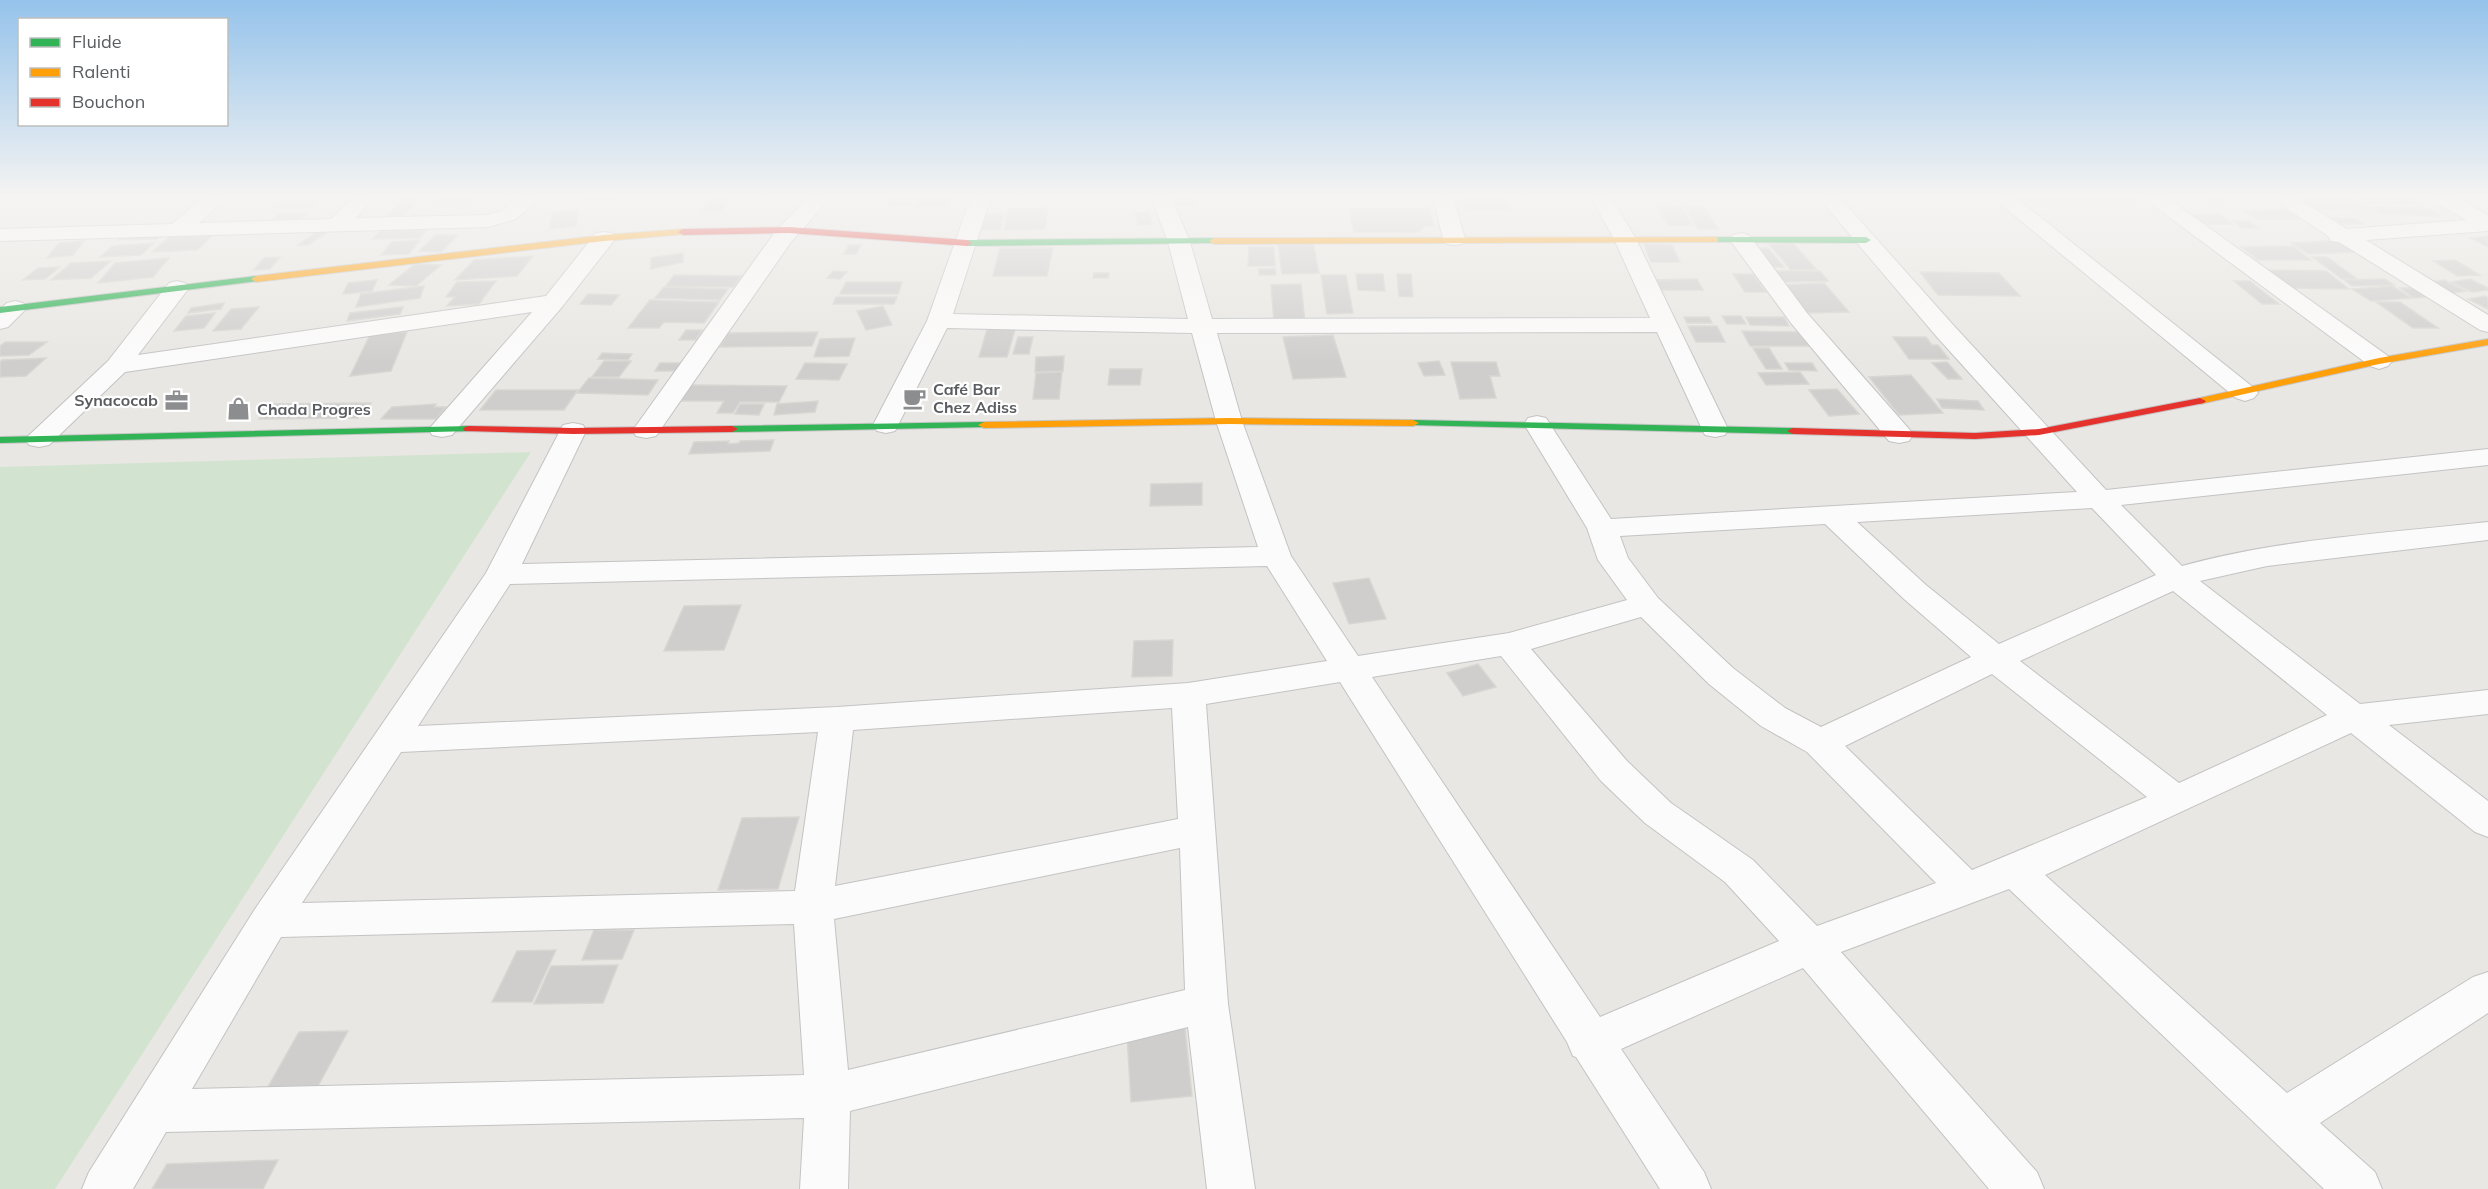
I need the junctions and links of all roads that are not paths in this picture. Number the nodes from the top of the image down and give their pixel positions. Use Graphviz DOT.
graph roads {
  1 [pos="480,252"];
  2 [pos="593,252"];
  3 [pos="773,252"];
  4 [pos="962,252"];
  5 [pos="1182,252"];
  6 [pos="1631,252"];
  7 [pos="1751,252"];
  8 [pos="1877,252"];
  9 [pos="2071,252"];
  10 [pos="2229,252"];
  11 [pos="2367,252"];
  12 [pos="177,288"];
  13 [pos="554,302"];
  14 [pos="5,313"];
  15 [pos="939,321"];
  16 [pos="1664,325"];
  17 [pos="2488,325"];
  18 [pos="1203,326"];
  19 [pos="2488,342"];
  20 [pos="2379,361"];
  21 [pos="117,366"];
  22 [pos="2245,393"];
  23 [pos="1229,421"];
  24 [pos="1537,424"];
  25 [pos="886,425"];
  26 [pos="442,429"];
  27 [pos="1714,429"];
  28 [pos="646,430"];
  29 [pos="573,431"];
  30 [pos="2039,432"];
  31 [pos="1899,435"];
  32 [pos="39,439"];
  33 [pos="0,440"];
  34 [pos="2488,457"];
  35 [pos="2099,499"];
  36 [pos="1834,516"];
  37 [pos="1602,528"];
  38 [pos="2488,531"];
  39 [pos="1276,556"];
  40 [pos="501,574"];
  41 [pos="2176,578"];
  42 [pos="1647,605"];
  43 [pos="1509,644"];
  44 [pos="1995,659"];
  45 [pos="1349,668"];
  46 [pos="1188,695"];
  47 [pos="2488,702"];
  48 [pos="2354,717"];
  49 [pos="837,719"];
  50 [pos="390,740"];
  51 [pos="1820,743"];
  52 [pos="2176,800"];
  53 [pos="2488,822"];
  54 [pos="1198,830"];
  55 [pos="2015,870"];
  56 [pos="1967,890"];
  57 [pos="813,907"];
  58 [pos="269,921"];
  59 [pos="1810,946"];
  60 [pos="2488,990"];
  61 [pos="1207,1004"];
  62 [pos="1589,1042"];
  63 [pos="828,1096"];
  64 [pos="155,1111"];
  65 [pos="2285,1120"];
  66 [pos="106,1189"];
  67 [pos="824,1189"];
  68 [pos="1231,1189"];
  69 [pos="1687,1189"];
  70 [pos="2020,1189"];
  71 [pos="2358,1189"];
  1 -- 12 [label="main road"];
  2 -- 13 [label="street"];
  3 -- 28 [label="street"];
  4 -- 15 [label="street"];
  5 -- 18 [label="street"];
  6 -- 16 [label="street"];
  7 -- 31 [label="street"];
  8 -- 30 [label="street"];
  9 -- 22 [label="street"];
  10 -- 20 [label="street"];
  11 -- 17 [label="street"];
  12 -- 14 [label="main road"];
  12 -- 21 [label="street"];
  13 -- 21 [label="street"];
  13 -- 26 [label="street"];
  15 -- 18 [label="street"];
  15 -- 25 [label="street"];
  16 -- 18 [label="street"];
  16 -- 27 [label="street"];
  18 -- 23 [label="street"];
  19 -- 20 [label="main road"];
  20 -- 22 [label="main road"];
  21 -- 32 [label="street"];
  22 -- 30 [label="main road"];
  23 -- 24 [label="main road"];
  23 -- 25 [label="main road"];
  23 -- 39 [label="street"];
  24 -- 27 [label="main road"];
  24 -- 37 [label="street"];
  25 -- 28 [label="main road"];
  26 -- 29 [label="main road"];
  26 -- 32 [label="main road"];
  27 -- 31 [label="main road"];
  28 -- 29 [label="main road"];
  29 -- 40 [label="street"];
  30 -- 31 [label="main road"];
  30 -- 35 [label="street"];
  32 -- 33 [label="main road"];
  34 -- 35 [label="street"];
  35 -- 36 [label="street"];
  35 -- 41 [label="street"];
  36 -- 37 [label="street"];
  36 -- 44 [label="street"];
  37 -- 42 [label="street"];
  38 -- 41 [label="street"];
  39 -- 40 [label="street"];
  39 -- 45 [label="street"];
  40 -- 50 [label="street"];
  41 -- 44 [label="street"];
  41 -- 48 [label="street"];
  42 -- 43 [label="street"];
  42 -- 51 [label="street"];
  43 -- 45 [label="street"];
  43 -- 59 [label="street"];
  44 -- 51 [label="street"];
  44 -- 52 [label="street"];
  45 -- 46 [label="street"];
  45 -- 62 [label="street"];
  46 -- 49 [label="street"];
  46 -- 54 [label="street"];
  47 -- 48 [label="street"];
  48 -- 52 [label="street"];
  48 -- 53 [label="street"];
  49 -- 50 [label="street"];
  49 -- 57 [label="street"];
  50 -- 58 [label="street"];
  51 -- 56 [label="street"];
  52 -- 55 [label="street"];
  54 -- 57 [label="street"];
  54 -- 61 [label="street"];
  55 -- 56 [label="street"];
  55 -- 65 [label="street"];
  56 -- 59 [label="street"];
  57 -- 58 [label="street"];
  57 -- 63 [label="street"];
  58 -- 64 [label="street"];
  59 -- 62 [label="street"];
  59 -- 70 [label="street"];
  60 -- 65 [label="street"];
  61 -- 63 [label="street"];
  61 -- 68 [label="street"];
  62 -- 69 [label="street"];
  63 -- 64 [label="street"];
  63 -- 67 [label="street"];
  64 -- 66 [label="street"];
  65 -- 71 [label="street"];
}
